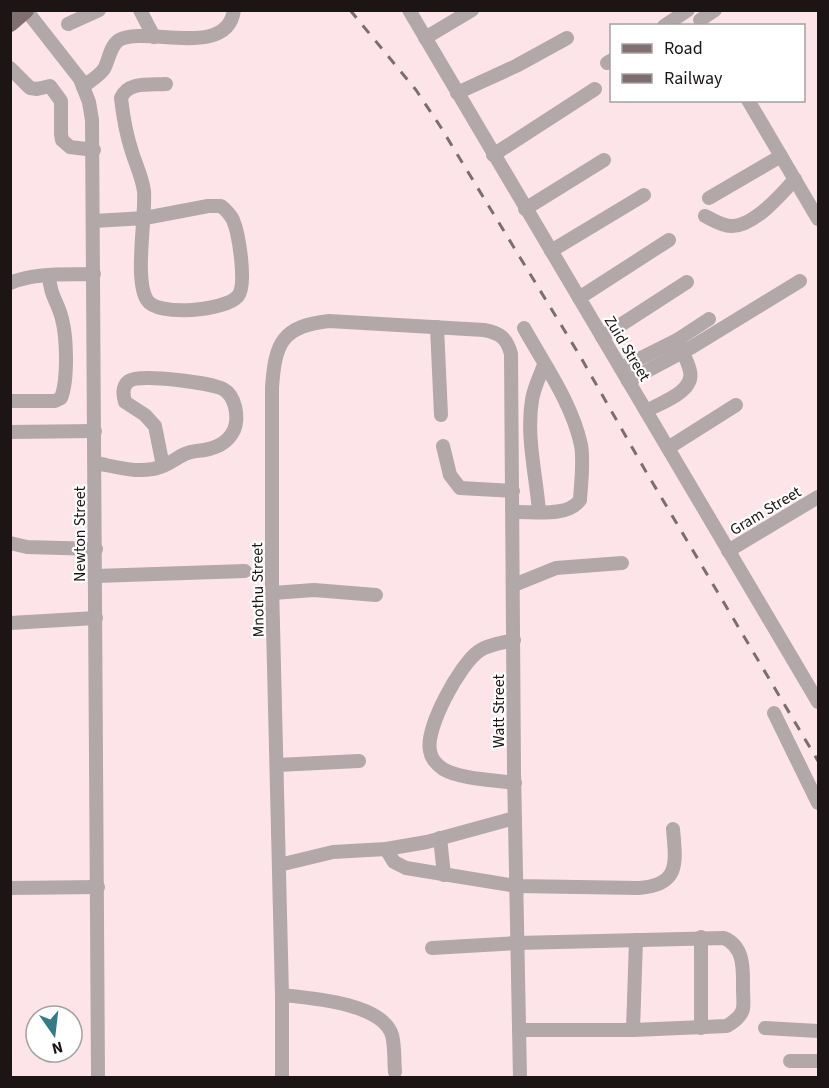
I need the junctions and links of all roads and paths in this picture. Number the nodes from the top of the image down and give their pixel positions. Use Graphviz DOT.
graph roads {
  1 [pos="26,10"];
  2 [pos="99,10"];
  3 [pos="140,10"];
  4 [pos="234,10"];
  5 [pos="409,10"];
  6 [pos="472,10"];
  7 [pos="688,10"];
  8 [pos="715,10"];
  9 [pos="699,19"];
  10 [pos="10,23"];
  11 [pos="68,24"];
  12 [pos="667,24"];
  13 [pos="154,37"];
  14 [pos="425,38"];
  15 [pos="567,38"];
  16 [pos="10,68"];
  17 [pos="166,84"];
  18 [pos="83,87"];
  19 [pos="595,89"];
  20 [pos="457,93"];
  21 [pos="749,102"];
  22 [pos="94,150"];
  23 [pos="493,155"];
  24 [pos="781,156"];
  25 [pos="604,160"];
  26 [pos="795,179"];
  27 [pos="644,195"];
  28 [pos="709,198"];
  29 [pos="525,208"];
  30 [pos="705,216"];
  31 [pos="145,218"];
  32 [pos="819,219"];
  33 [pos="94,221"];
  34 [pos="669,240"];
  35 [pos="551,251"];
  36 [pos="94,274"];
  37 [pos="49,275"];
  38 [pos="800,281"];
  39 [pos="687,282"];
  40 [pos="10,283"];
  41 [pos="579,298"];
  42 [pos="709,318"];
  43 [pos="437,327"];
  44 [pos="524,328"];
  45 [pos="602,337"];
  46 [pos="508,344"];
  47 [pos="680,346"];
  48 [pos="544,364"];
  49 [pos="621,368"];
  50 [pos="628,381"];
  51 [pos="10,401"];
  52 [pos="736,405"];
  53 [pos="646,411"];
  54 [pos="441,415"];
  55 [pos="95,431"];
  56 [pos="10,432"];
  57 [pos="443,446"];
  58 [pos="513,447"];
  59 [pos="532,448"];
  60 [pos="668,448"];
  61 [pos="96,463"];
  62 [pos="163,466"];
  63 [pos="513,492"];
  64 [pos="819,497"];
  65 [pos="539,511"];
  66 [pos="513,512"];
  67 [pos="10,543"];
  68 [pos="96,549"];
  69 [pos="728,550"];
  70 [pos="622,563"];
  71 [pos="245,571"];
  72 [pos="96,576"];
  73 [pos="514,585"];
  74 [pos="273,593"];
  75 [pos="376,595"];
  76 [pos="96,618"];
  77 [pos="10,623"];
  78 [pos="514,640"];
  79 [pos="819,702"];
  80 [pos="774,713"];
  81 [pos="359,761"];
  82 [pos="277,765"];
  83 [pos="515,783"];
  84 [pos="819,803"];
  85 [pos="515,818"];
  86 [pos="673,829"];
  87 [pos="440,838"];
  88 [pos="386,849"];
  89 [pos="279,865"];
  90 [pos="444,875"];
  91 [pos="516,886"];
  92 [pos="98,887"];
  93 [pos="10,888"];
  94 [pos="701,937"];
  95 [pos="636,940"];
  96 [pos="518,944"];
  97 [pos="432,948"];
  98 [pos="282,995"];
  99 [pos="701,1028"];
  100 [pos="765,1028"];
  101 [pos="519,1030"];
  102 [pos="633,1030"];
  103 [pos="819,1031"];
  104 [pos="790,1060"];
  105 [pos="819,1061"];
  106 [pos="395,1072"];
  107 [pos="99,1077"];
  108 [pos="282,1077"];
  109 [pos="520,1077"];
  1 -- 10 [label="main road"];
  1 -- 18 [label="street, Newton Street"];
  2 -- 11 [label="street"];
  3 -- 13 [label="street"];
  4 -- 13 [label="street"];
  5 -- 14 [label="street, Zuid Street"];
  6 -- 14 [label="street"];
  7 -- 12 [label="street"];
  8 -- 9 [label="street"];
  13 -- 18 [label="street"];
  14 -- 20 [label="street, Zuid Street"];
  15 -- 20 [label="street"];
  16 -- 22 [label="street"];
  17 -- 31 [label="street"];
  18 -- 22 [label="street, Newton Street"];
  19 -- 23 [label="street"];
  20 -- 23 [label="street, Zuid Street"];
  21 -- 24 [label="street"];
  22 -- 33 [label="street, Newton Street"];
  23 -- 29 [label="street, Zuid Street"];
  24 -- 26 [label="street"];
  24 -- 28 [label="street"];
  25 -- 29 [label="street"];
  26 -- 30 [label="street"];
  26 -- 32 [label="street"];
  27 -- 35 [label="street"];
  29 -- 35 [label="street, Zuid Street"];
  31 -- 31 [label="street"];
  31 -- 33 [label="street"];
  33 -- 36 [label="street, Newton Street"];
  34 -- 41 [label="street"];
  35 -- 41 [label="street, Zuid Street"];
  36 -- 37 [label="street"];
  36 -- 55 [label="street, Newton Street"];
  37 -- 40 [label="street"];
  37 -- 51 [label="street"];
  38 -- 47 [label="street"];
  39 -- 45 [label="street"];
  41 -- 45 [label="street, Zuid Street"];
  42 -- 47 [label="street"];
  43 -- 46 [label="street, Mnothu Street"];
  43 -- 54 [label="street"];
  43 -- 74 [label="street, Mnothu Street"];
  44 -- 48 [label="street"];
  45 -- 49 [label="street, Zuid Street"];
  46 -- 58 [label="street, Watt Street"];
  47 -- 49 [label="street"];
  47 -- 50 [label="street"];
  47 -- 53 [label="street"];
  48 -- 59 [label="street"];
  48 -- 65 [label="street"];
  49 -- 50 [label="street, Zuid Street"];
  50 -- 53 [label="street, Zuid Street"];
  52 -- 60 [label="street"];
  53 -- 60 [label="street, Zuid Street"];
  55 -- 56 [label="street"];
  55 -- 61 [label="street, Newton Street"];
  57 -- 63 [label="street"];
  58 -- 59 [label="street"];
  58 -- 63 [label="street, Watt Street"];
  59 -- 65 [label="street"];
  60 -- 69 [label="street, Zuid Street"];
  61 -- 62 [label="street"];
  61 -- 68 [label="street, Newton Street"];
  62 -- 62 [label="street"];
  63 -- 66 [label="street, Watt Street"];
  64 -- 69 [label="street, Gram Street"];
  65 -- 66 [label="street"];
  66 -- 73 [label="street, Watt Street"];
  67 -- 68 [label="street"];
  68 -- 72 [label="street, Newton Street"];
  69 -- 79 [label="street, Zuid Street"];
  70 -- 73 [label="street"];
  71 -- 72 [label="street"];
  72 -- 76 [label="street, Newton Street"];
  73 -- 78 [label="street, Watt Street"];
  74 -- 75 [label="street"];
  74 -- 82 [label="street, Mnothu Street"];
  76 -- 77 [label="street"];
  76 -- 92 [label="street, Newton Street"];
  78 -- 83 [label="street, Watt Street"];
  78 -- 83 [label="street"];
  80 -- 84 [label="street"];
  81 -- 82 [label="street"];
  82 -- 89 [label="street, Mnothu Street"];
  83 -- 85 [label="street, Watt Street"];
  85 -- 87 [label="street"];
  85 -- 91 [label="street, Watt Street"];
  86 -- 91 [label="street"];
  87 -- 88 [label="street"];
  87 -- 90 [label="street"];
  88 -- 89 [label="street"];
  88 -- 90 [label="street"];
  89 -- 98 [label="street, Mnothu Street"];
  90 -- 91 [label="street"];
  91 -- 96 [label="street, Watt Street"];
  92 -- 93 [label="street"];
  92 -- 107 [label="street, Newton Street"];
  94 -- 95 [label="street"];
  94 -- 99 [label="street"];
  94 -- 99 [label="street"];
  95 -- 96 [label="street"];
  95 -- 102 [label="street"];
  96 -- 97 [label="street"];
  96 -- 101 [label="street, Watt Street"];
  98 -- 106 [label="street"];
  98 -- 108 [label="street, Mnothu Street"];
  99 -- 102 [label="street"];
  100 -- 103 [label="street"];
  101 -- 102 [label="street"];
  101 -- 109 [label="street, Watt Street"];
  104 -- 105 [label="street"];
}
